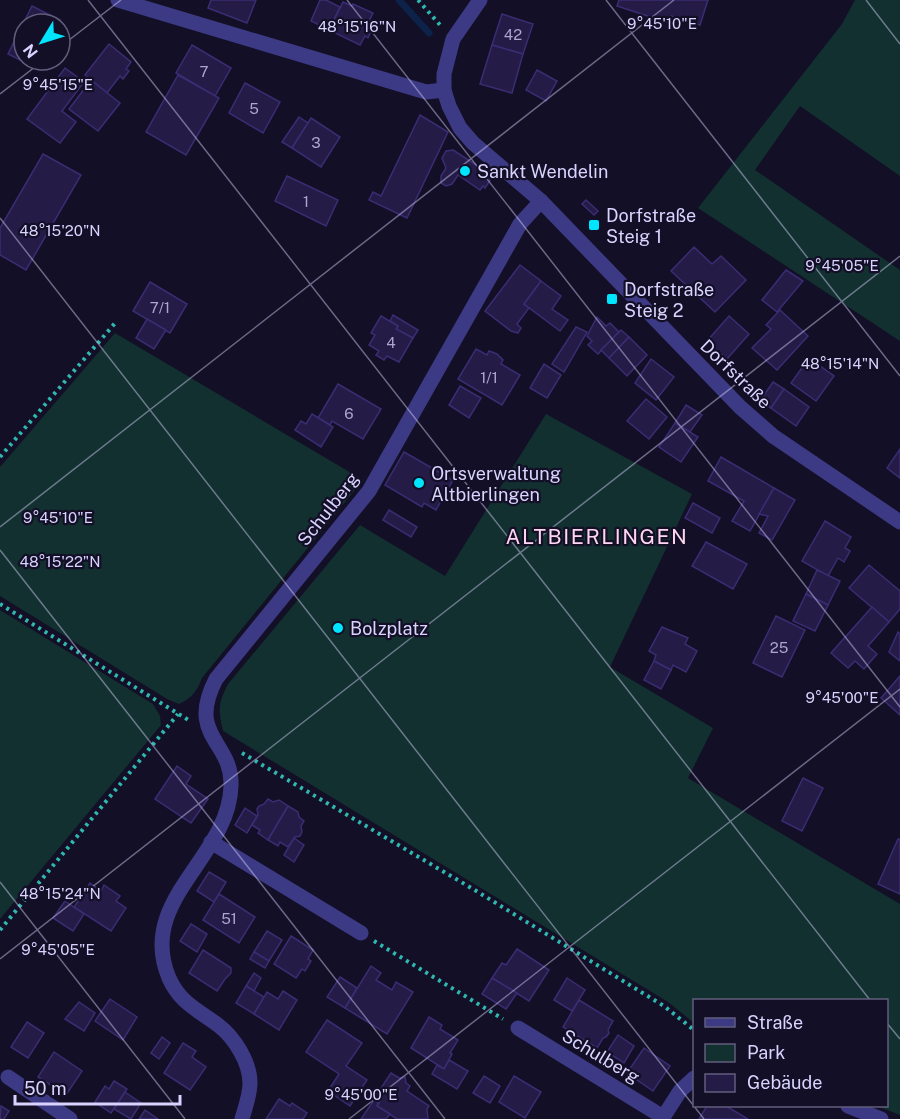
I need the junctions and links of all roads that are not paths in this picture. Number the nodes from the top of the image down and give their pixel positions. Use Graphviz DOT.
graph roads {
  1 [pos="118,0"];
  2 [pos="480,0"];
  3 [pos="444,90"];
  4 [pos="542,201"];
  5 [pos="900,522"];
  6 [pos="211,842"];
  7 [pos="360,933"];
  8 [pos="518,1028"];
  9 [pos="8,1077"];
  10 [pos="693,1079"];
  11 [pos="850,1107"];
  12 [pos="662,1118"];
  13 [pos="70,1119"];
  14 [pos="242,1119"];
  15 [pos="880,1119"];
  1 -- 3 [label="street"];
  2 -- 3 [label="street, Dorfstraße"];
  3 -- 4 [label="street, Dorfstraße"];
  4 -- 5 [label="street, Dorfstraße"];
  4 -- 6 [label="street, Schulberg"];
  6 -- 7 [label="street"];
  6 -- 14 [label="street, Schulberg"];
  8 -- 12 [label="street, Schulberg"];
  9 -- 13 [label="street"];
  10 -- 12 [label="street, Schulberg"];
  11 -- 15 [label="street"];
}
